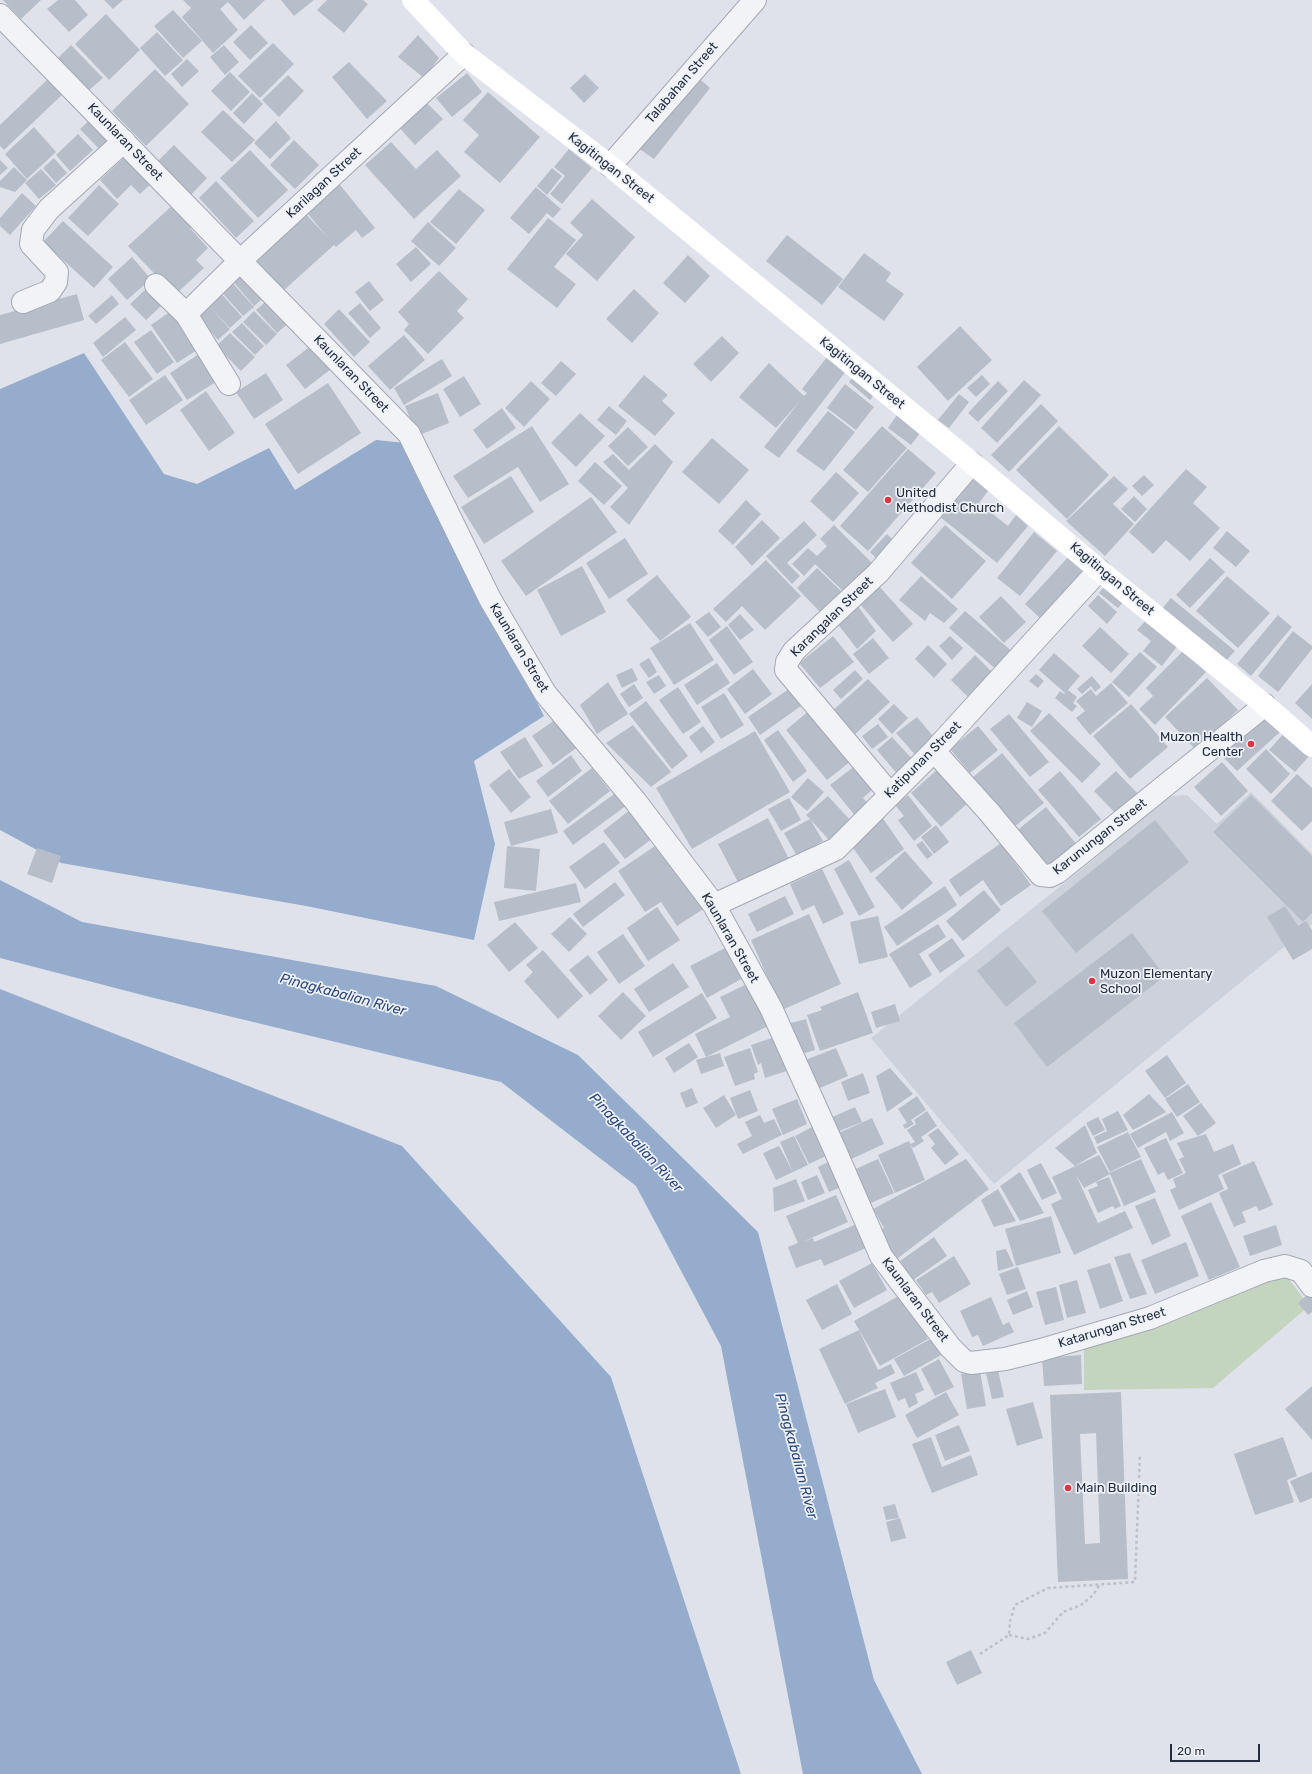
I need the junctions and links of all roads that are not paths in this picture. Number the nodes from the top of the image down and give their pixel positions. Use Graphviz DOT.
graph roads {
  1 [pos="412,0"];
  2 [pos="755,0"];
  3 [pos="0,15"];
  4 [pos="464,54"];
  5 [pos="124,141"];
  6 [pos="610,166"];
  7 [pos="241,260"];
  8 [pos="156,285"];
  9 [pos="23,302"];
  10 [pos="186,314"];
  11 [pos="229,384"];
  12 [pos="972,463"];
  13 [pos="1099,570"];
  14 [pos="1265,705"];
  15 [pos="1312,746"];
  16 [pos="934,751"];
  17 [pos="890,794"];
  18 [pos="714,905"];
  19 [pos="1312,1286"];
  20 [pos="950,1347"];
  1 -- 4 [label="street, Kagitingan Street"];
  2 -- 6 [label="street, Talabahan Street"];
  3 -- 5 [label="street, Kaunlaran Street"];
  4 -- 6 [label="street, Kagitingan Street"];
  4 -- 7 [label="street, Karilagan Street"];
  5 -- 7 [label="street, Kaunlaran Street"];
  5 -- 9 [label="street"];
  6 -- 12 [label="street, Kagitingan Street"];
  7 -- 10 [label="street, Karilagan Street"];
  7 -- 18 [label="street, Kaunlaran Street"];
  8 -- 10 [label="street"];
  10 -- 11 [label="street"];
  12 -- 13 [label="street, Kagitingan Street"];
  12 -- 17 [label="street, Karangalan Street"];
  13 -- 14 [label="street, Kagitingan Street"];
  13 -- 16 [label="street, Katipunan Street"];
  14 -- 15 [label="street, Kagitingan Street"];
  14 -- 16 [label="street, Karunungan Street"];
  16 -- 17 [label="street, Katipunan Street"];
  17 -- 18 [label="street, Katipunan Street"];
  18 -- 20 [label="street, Kaunlaran Street"];
  19 -- 20 [label="street, Katarungan Street"];
}
